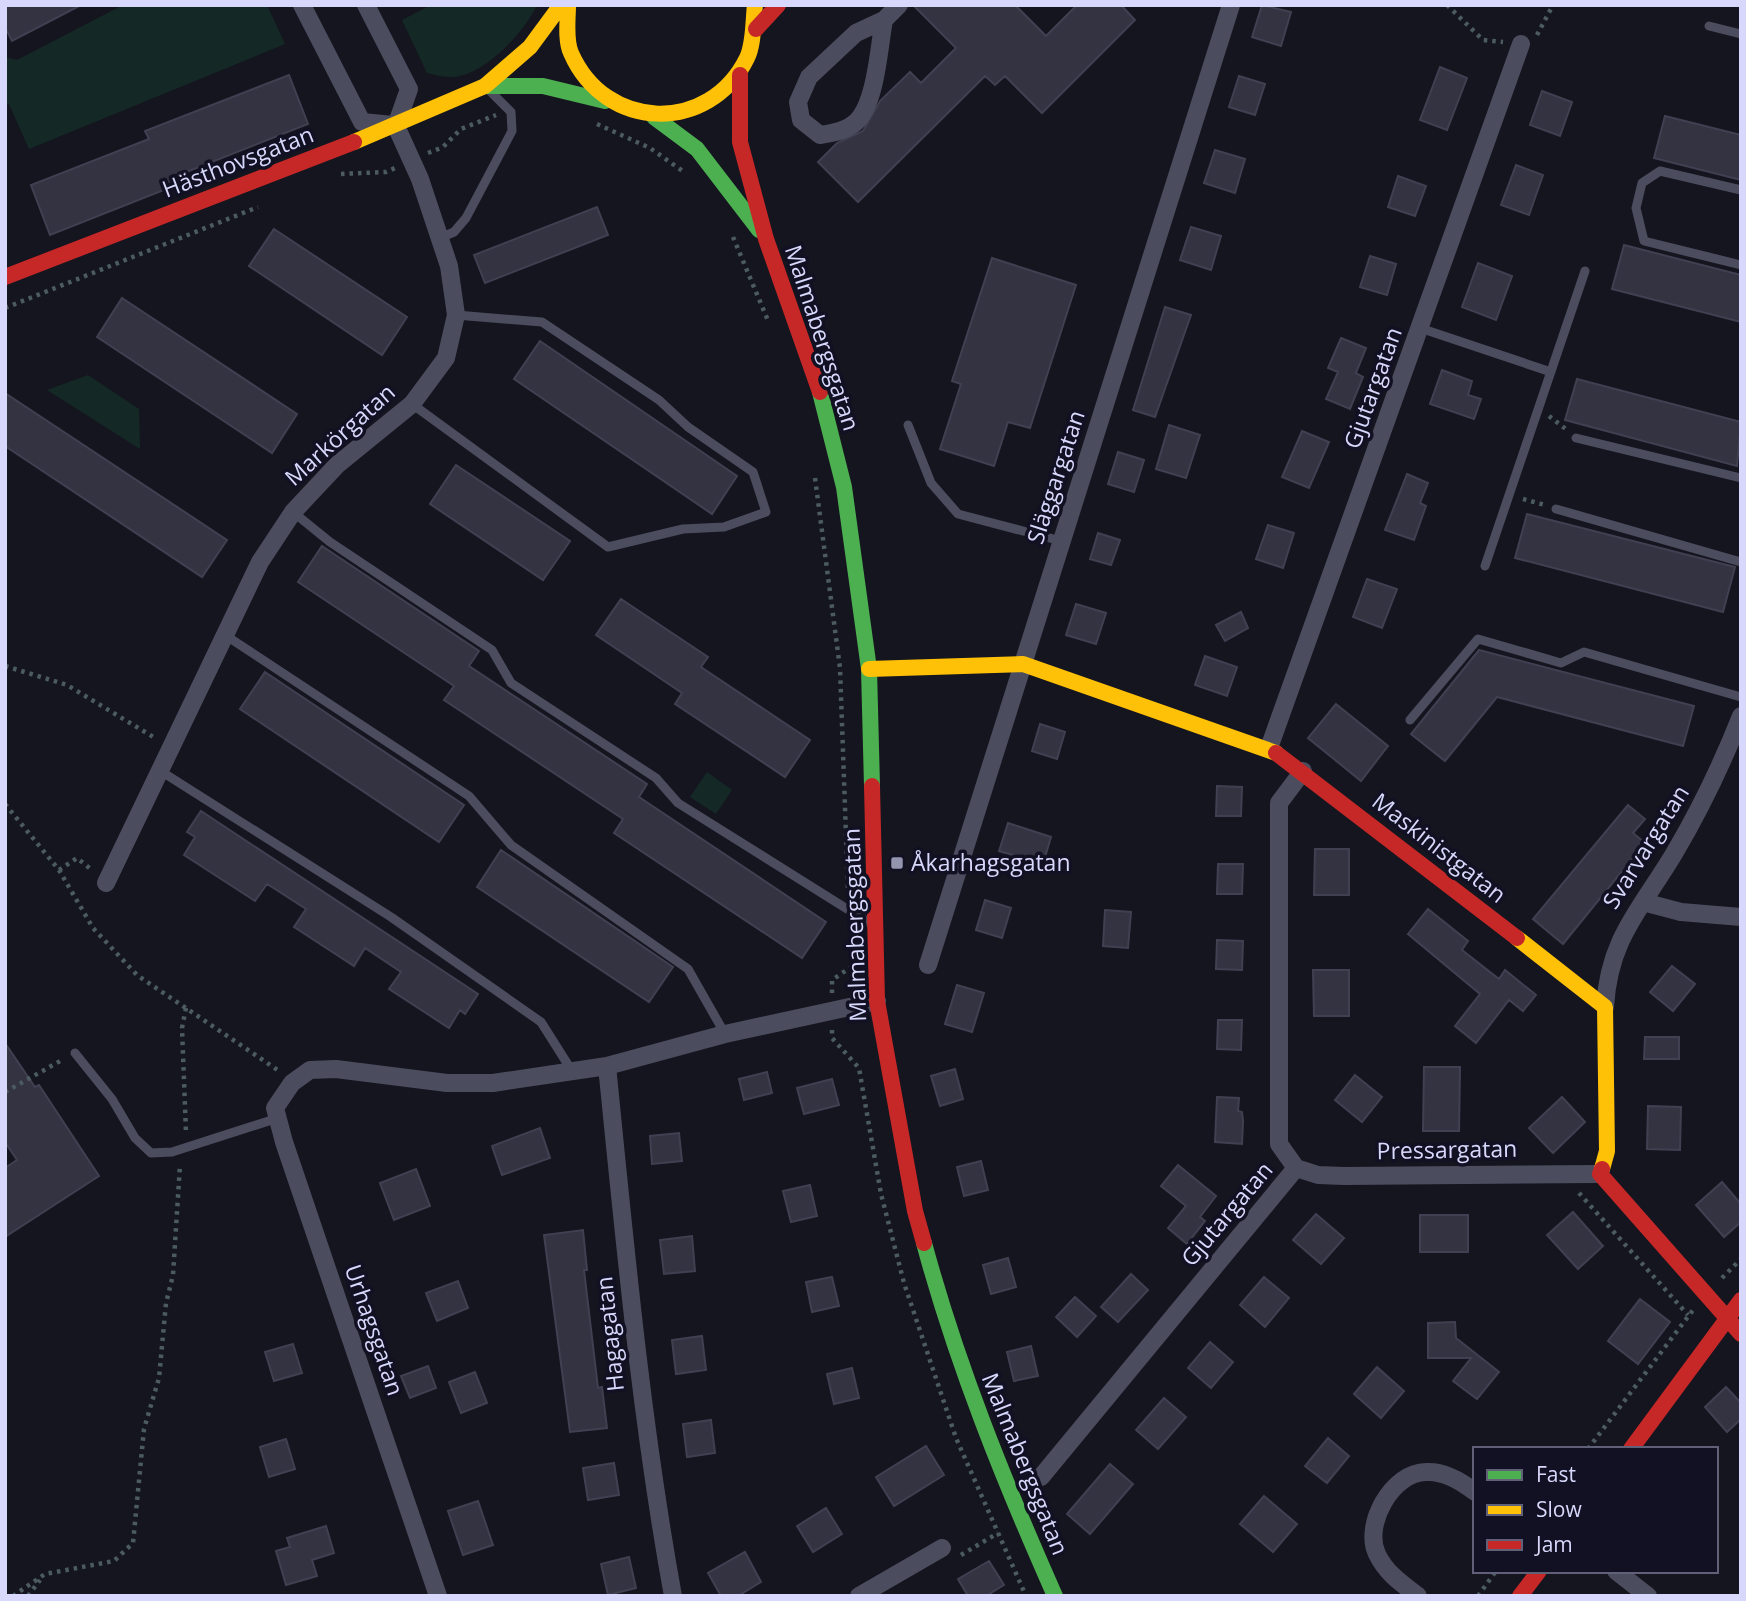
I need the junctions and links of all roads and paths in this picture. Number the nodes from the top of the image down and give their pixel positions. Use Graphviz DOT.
graph roads {
  1 [pos="302,5"];
  2 [pos="366,5"];
  3 [pos="561,5"];
  4 [pos="568,5"];
  5 [pos="755,5"];
  6 [pos="778,5"];
  7 [pos="899,5"];
  8 [pos="1231,5"];
  9 [pos="1447,5"];
  10 [pos="1553,5"];
  11 [pos="884,20"];
  12 [pos="1709,26"];
  13 [pos="756,29"];
  14 [pos="1741,34"];
  15 [pos="1521,44"];
  16 [pos="740,75"];
  17 [pos="485,86"];
  18 [pos="608,102"];
  19 [pos="511,113"];
  20 [pos="654,117"];
  21 [pos="587,121"];
  22 [pos="396,125"];
  23 [pos="443,147"];
  24 [pos="386,172"];
  25 [pos="691,177"];
  26 [pos="332,178"];
  27 [pos="1741,190"];
  28 [pos="271,202"];
  29 [pos="727,227"];
  30 [pos="440,237"];
  31 [pos="766,239"];
  32 [pos="1741,265"];
  33 [pos="1586,271"];
  34 [pos="5,277"];
  35 [pos="5,308"];
  36 [pos="456,315"];
  37 [pos="1420,328"];
  38 [pos="774,337"];
  39 [pos="1551,372"];
  40 [pos="412,404"];
  41 [pos="1539,408"];
  42 [pos="908,425"];
  43 [pos="1576,438"];
  44 [pos="813,464"];
  45 [pos="1741,478"];
  46 [pos="1509,495"];
  47 [pos="1556,509"];
  48 [pos="293,512"];
  49 [pos="1061,541"];
  50 [pos="1741,562"];
  51 [pos="1485,566"];
  52 [pos="225,635"];
  53 [pos="1023,664"];
  54 [pos="5,666"];
  55 [pos="869,669"];
  56 [pos="1741,697"];
  57 [pos="1741,716"];
  58 [pos="1410,720"];
  59 [pos="1269,748"];
  60 [pos="169,749"];
  61 [pos="159,769"];
  62 [pos="1303,771"];
  63 [pos="5,804"];
  64 [pos="59,870"];
  65 [pos="106,883"];
  66 [pos="1643,902"];
  67 [pos="849,911"];
  68 [pos="1741,917"];
  69 [pos="875,927"];
  70 [pos="850,952"];
  71 [pos="928,965"];
  72 [pos="832,980"];
  73 [pos="877,1001"];
  74 [pos="1605,1007"];
  75 [pos="186,1008"];
  76 [pos="725,1034"];
  77 [pos="75,1053"];
  78 [pos="607,1066"];
  79 [pos="572,1071"];
  80 [pos="292,1083"];
  81 [pos="5,1092"];
  82 [pos="278,1118"];
  83 [pos="184,1148"];
  84 [pos="1296,1168"];
  85 [pos="1576,1174"];
  86 [pos="1600,1174"];
  87 [pos="1741,1300"];
  88 [pos="1727,1318"];
  89 [pos="1741,1334"];
  90 [pos="1589,1447"];
  91 [pos="1632,1447"];
  92 [pos="1041,1477"];
  93 [pos="1473,1491"];
  94 [pos="998,1533"];
  95 [pos="942,1548"];
  96 [pos="1495,1573"];
  97 [pos="1537,1573"];
  98 [pos="1619,1573"];
  99 [pos="45,1574"];
  100 [pos="13,1596"];
  101 [pos="27,1596"];
  102 [pos="438,1596"];
  103 [pos="673,1596"];
  104 [pos="859,1596"];
  105 [pos="1055,1596"];
  106 [pos="1418,1596"];
  107 [pos="1478,1596"];
  108 [pos="1520,1596"];
  109 [pos="1648,1596"];
  1 -- 22 [label="street"];
  2 -- 22 [label="street"];
  3 -- 17 [label="main road, Hästhovsgatan"];
  4 -- 18 [label="main road"];
  5 -- 13 [label="main road"];
  6 -- 13 [label="main road"];
  7 -- 11 [label="street"];
  8 -- 49 [label="street, Släggargatan"];
  9 -- 15 [label="path"];
  10 -- 15 [label="path"];
  11 -- 11 [label="street"];
  12 -- 14 [label="lane"];
  13 -- 16 [label="main road"];
  15 -- 37 [label="street, Gjutargatan"];
  16 -- 20 [label="main road"];
  16 -- 31 [label="main road, Malmabergsgatan"];
  17 -- 18 [label="main road, Hästhovsgatan"];
  17 -- 19 [label="lane"];
  17 -- 22 [label="main road, Hästhovsgatan"];
  18 -- 20 [label="main road, Hästhovsgatan"];
  19 -- 23 [label="path"];
  19 -- 30 [label="lane"];
  20 -- 31 [label="main road, Malmabergsgatan"];
  21 -- 25 [label="path"];
  22 -- 30 [label="street, Markörgatan"];
  22 -- 34 [label="main road, Hästhovsgatan"];
  24 -- 26 [label="path"];
  27 -- 32 [label="lane"];
  28 -- 35 [label="path"];
  29 -- 38 [label="path"];
  30 -- 36 [label="street, Markörgatan"];
  31 -- 55 [label="main road, Malmabergsgatan"];
  33 -- 39 [label="lane"];
  36 -- 40 [label="street, Markörgatan"];
  36 -- 40 [label="lane"];
  37 -- 39 [label="lane"];
  37 -- 59 [label="street, Gjutargatan"];
  39 -- 41 [label="lane"];
  40 -- 48 [label="street, Markörgatan"];
  41 -- 43 [label="path"];
  41 -- 46 [label="lane"];
  42 -- 49 [label="lane"];
  43 -- 45 [label="lane"];
  44 -- 67 [label="path"];
  46 -- 47 [label="path"];
  46 -- 51 [label="lane"];
  47 -- 50 [label="lane"];
  48 -- 52 [label="street, Markörgatan"];
  48 -- 67 [label="lane"];
  49 -- 53 [label="street, Släggargatan"];
  52 -- 60 [label="street, Markörgatan"];
  52 -- 76 [label="lane"];
  53 -- 55 [label="main road, Maskinistgatan"];
  53 -- 59 [label="main road, Maskinistgatan"];
  53 -- 71 [label="street, Släggargatan"];
  54 -- 60 [label="path"];
  55 -- 69 [label="main road, Malmabergsgatan"];
  56 -- 58 [label="lane"];
  57 -- 66 [label="street, Svarvargatan"];
  59 -- 62 [label="main road, Maskinistgatan"];
  60 -- 61 [label="street, Markörgatan"];
  61 -- 65 [label="street, Markörgatan"];
  61 -- 79 [label="lane"];
  62 -- 74 [label="main road, Maskinistgatan"];
  62 -- 84 [label="street, Gjutargatan"];
  63 -- 64 [label="path"];
  64 -- 65 [label="path"];
  64 -- 75 [label="path"];
  66 -- 68 [label="street"];
  66 -- 74 [label="street, Svarvargatan"];
  67 -- 69 [label="lane"];
  69 -- 73 [label="main road, Malmabergsgatan"];
  70 -- 72 [label="path"];
  73 -- 76 [label="street"];
  73 -- 105 [label="main road, Malmabergsgatan"];
  74 -- 86 [label="main road"];
  75 -- 80 [label="path"];
  75 -- 83 [label="path"];
  76 -- 78 [label="street"];
  77 -- 81 [label="path"];
  77 -- 83 [label="lane"];
  78 -- 79 [label="street"];
  78 -- 103 [label="street, Hagagatan"];
  79 -- 80 [label="street"];
  80 -- 82 [label="street"];
  82 -- 83 [label="lane"];
  82 -- 102 [label="street, Urhagsgatan"];
  83 -- 99 [label="path"];
  84 -- 85 [label="street, Pressargatan"];
  84 -- 92 [label="street, Gjutargatan"];
  85 -- 86 [label="street, Pressargatan"];
  85 -- 90 [label="path"];
  86 -- 88 [label="main road"];
  87 -- 88 [label="main road"];
  88 -- 89 [label="main road"];
  88 -- 91 [label="main road"];
  93 -- 106 [label="street"];
  94 -- 95 [label="path"];
  95 -- 104 [label="street"];
  96 -- 107 [label="path"];
  97 -- 108 [label="main road"];
  98 -- 109 [label="street"];
  99 -- 100 [label="path"];
  99 -- 101 [label="path"];
}
